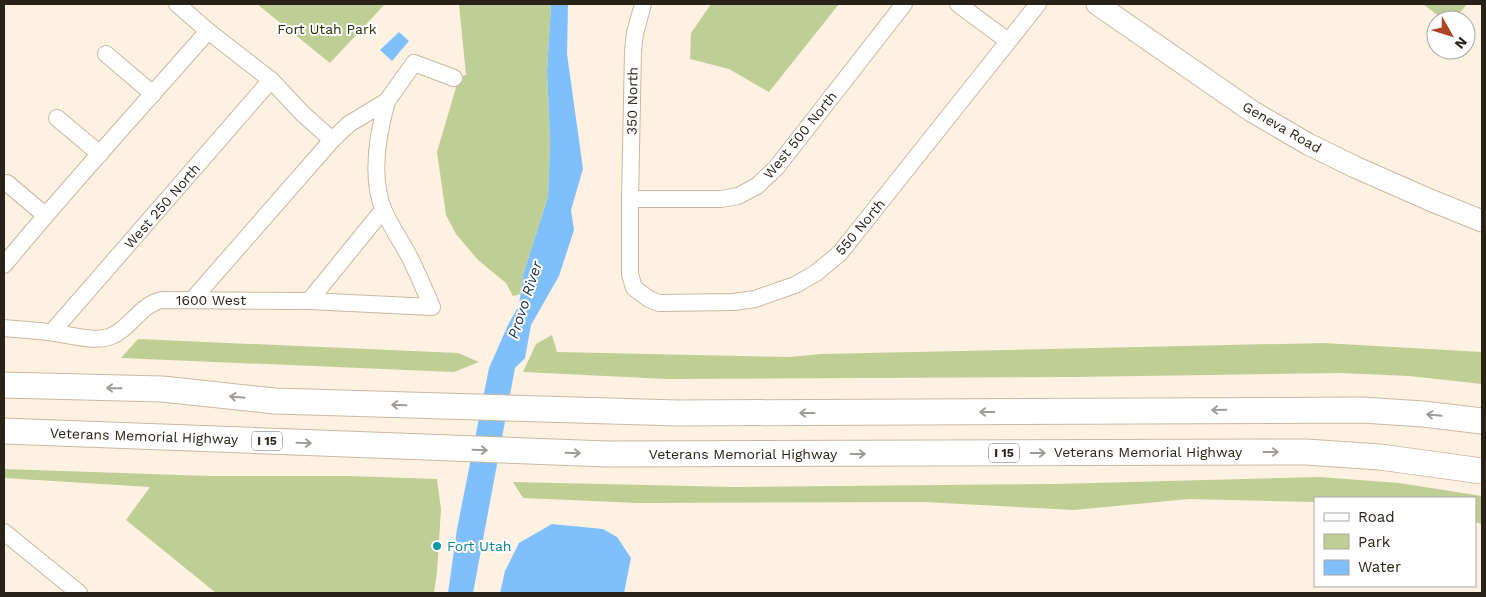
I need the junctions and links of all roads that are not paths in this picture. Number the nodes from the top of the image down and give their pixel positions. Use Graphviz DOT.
graph roads {
  1 [pos="176,4"];
  2 [pos="643,4"];
  3 [pos="904,4"];
  4 [pos="958,4"];
  5 [pos="1038,4"];
  6 [pos="1098,4"];
  7 [pos="208,31"];
  8 [pos="1008,41"];
  9 [pos="106,54"];
  10 [pos="454,78"];
  11 [pos="271,80"];
  12 [pos="153,94"];
  13 [pos="387,101"];
  14 [pos="57,118"];
  15 [pos="332,140"];
  16 [pos="100,154"];
  17 [pos="7,183"];
  18 [pos="630,199"];
  19 [pos="383,210"];
  20 [pos="45,215"];
  21 [pos="1482,221"];
  22 [pos="4,265"];
  23 [pos="194,299"];
  24 [pos="309,301"];
  25 [pos="4,328"];
  26 [pos="52,332"];
  27 [pos="4,385"];
  28 [pos="1482,421"];
  29 [pos="4,431"];
  30 [pos="1482,471"];
  31 [pos="4,532"];
  32 [pos="79,593"];
  1 -- 7 [label="street"];
  2 -- 18 [label="street, 350 North"];
  3 -- 18 [label="street, West 500 North"];
  4 -- 8 [label="street"];
  5 -- 8 [label="street, 550 North"];
  6 -- 21 [label="main road, Geneva Road"];
  7 -- 11 [label="street"];
  7 -- 12 [label="street"];
  8 -- 18 [label="street, 550 North"];
  9 -- 12 [label="street"];
  10 -- 13 [label="street"];
  11 -- 15 [label="street"];
  11 -- 26 [label="street, West 250 North"];
  12 -- 16 [label="street"];
  13 -- 15 [label="street"];
  13 -- 19 [label="street"];
  14 -- 16 [label="street"];
  15 -- 23 [label="street"];
  16 -- 20 [label="street"];
  17 -- 20 [label="street"];
  19 -- 24 [label="street"];
  19 -- 24 [label="street, 1600 West"];
  20 -- 22 [label="street"];
  23 -- 24 [label="street, 1600 West"];
  23 -- 26 [label="street, 1600 West"];
  25 -- 26 [label="street, 1600 West"];
  28 -- 27 [label="highway, one-way"];
  29 -- 30 [label="highway, Veterans Memorial Highway / I 15, one-way"];
  31 -- 32 [label="street"];
}
